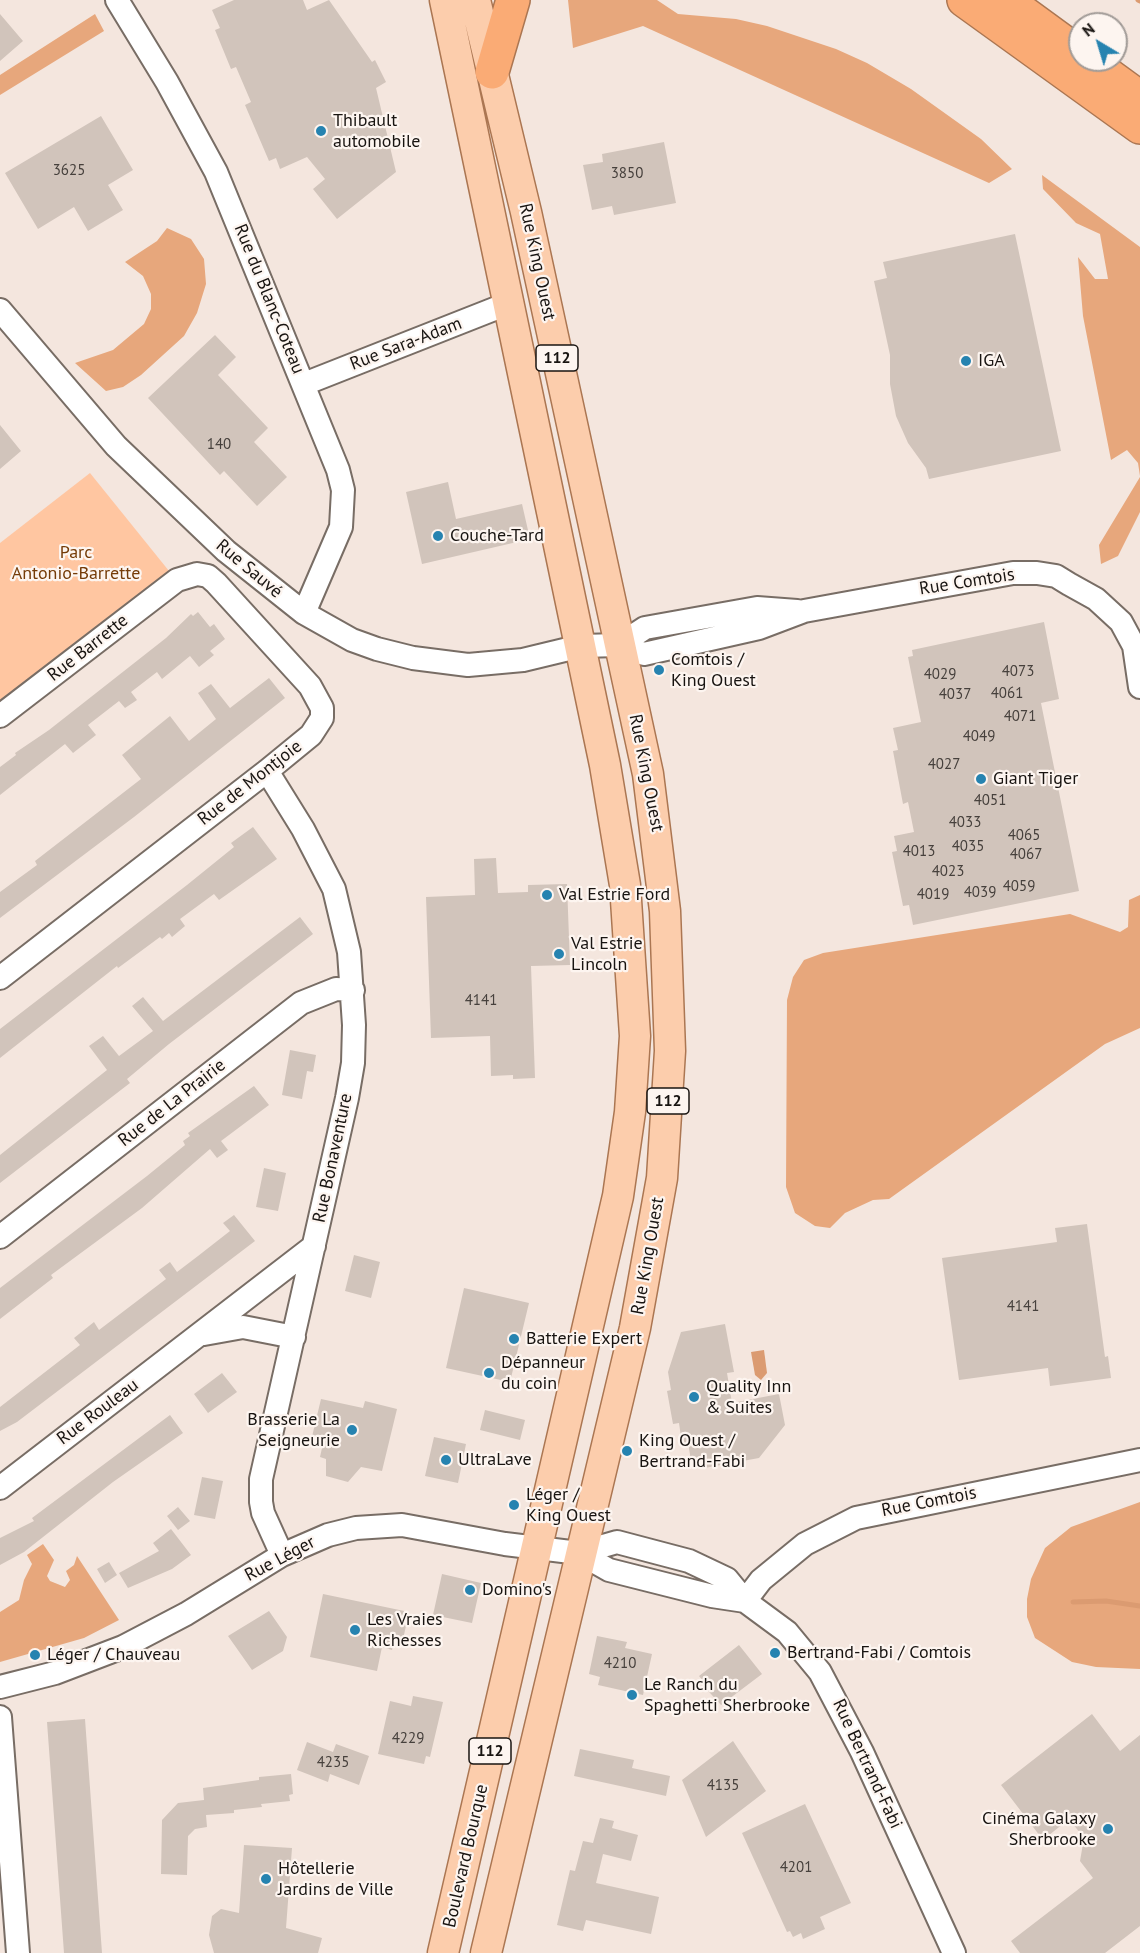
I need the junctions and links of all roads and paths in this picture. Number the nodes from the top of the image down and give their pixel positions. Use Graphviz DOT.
graph roads {
  1 [pos="117,0"];
  2 [pos="445,0"];
  3 [pos="475,0"];
  4 [pos="513,0"];
  5 [pos="964,0"];
  6 [pos="1006,0"];
  7 [pos="1068,45"];
  8 [pos="492,72"];
  9 [pos="1104,72"];
  10 [pos="1140,98"];
  11 [pos="1140,128"];
  12 [pos="507,304"];
  13 [pos="0,310"];
  14 [pos="304,384"];
  15 [pos="177,580"];
  16 [pos="304,613"];
  17 [pos="619,645"];
  18 [pos="581,646"];
  19 [pos="1140,687"];
  20 [pos="0,716"];
  21 [pos="267,771"];
  22 [pos="0,978"];
  23 [pos="353,990"];
  24 [pos="0,1237"];
  25 [pos="314,1246"];
  26 [pos="196,1337"];
  27 [pos="294,1337"];
  28 [pos="1140,1460"];
  29 [pos="0,1488"];
  30 [pos="536,1548"];
  31 [pos="579,1553"];
  32 [pos="282,1555"];
  33 [pos="745,1601"];
  34 [pos="0,1687"];
  35 [pos="0,1717"];
  36 [pos="18,1953"];
  37 [pos="443,1953"];
  38 [pos="486,1953"];
  39 [pos="954,1953"];
  1 -- 14 [label="street, Rue du Blanc-Coteau"];
  2 -- 12 [label="main road, Rue King Ouest / 112"];
  3 -- 8 [label="main road, Rue King Ouest / 112"];
  4 -- 8 [label="highway"];
  5 -- 11 [label="highway"];
  6 -- 7 [label="highway"];
  8 -- 17 [label="main road, Rue King Ouest / 112"];
  9 -- 10 [label="highway"];
  12 -- 14 [label="street, Rue Sara-Adam"];
  12 -- 18 [label="main road, Rue King Ouest / 112"];
  13 -- 16 [label="street, Rue Sauvé"];
  14 -- 16 [label="street, Rue du Blanc-Coteau"];
  15 -- 20 [label="street, Rue Barrette"];
  15 -- 21 [label="street, Rue de Montjoie"];
  16 -- 18 [label="street, Rue Sauvé"];
  17 -- 18 [label="street, Rue Comtois"];
  17 -- 19 [label="street, Rue Comtois"];
  17 -- 31 [label="main road, Rue King Ouest / 112"];
  18 -- 30 [label="main road, Rue King Ouest / 112"];
  21 -- 22 [label="street, Rue de Montjoie"];
  21 -- 23 [label="street, Rue Bonaventure"];
  23 -- 24 [label="street, Rue de La Prairie"];
  23 -- 25 [label="street, Rue Bonaventure"];
  25 -- 26 [label="street, Rue Rouleau"];
  25 -- 27 [label="street, Rue Bonaventure"];
  26 -- 27 [label="street, Rue Rouleau"];
  26 -- 29 [label="street, Rue Rouleau"];
  27 -- 32 [label="street, Rue Bonaventure"];
  28 -- 33 [label="street, Rue Comtois"];
  30 -- 31 [label="street, Rue Léger"];
  30 -- 32 [label="street, Rue Léger"];
  30 -- 37 [label="main road, Boulevard Bourque / 112"];
  31 -- 33 [label="street, Rue Bertrand-Fabi"];
  31 -- 38 [label="main road, 112"];
  32 -- 34 [label="street, Rue Léger"];
  33 -- 39 [label="street, Rue Bertrand-Fabi"];
  35 -- 36 [label="street"];
}
